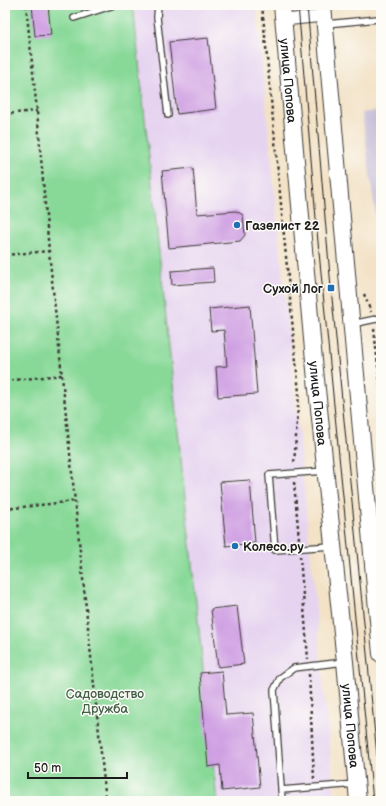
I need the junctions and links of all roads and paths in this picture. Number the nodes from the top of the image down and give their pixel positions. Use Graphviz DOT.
graph roads {
  1 [pos="26,5"];
  2 [pos="114,5"];
  3 [pos="158,5"];
  4 [pos="262,5"];
  5 [pos="283,13"];
  6 [pos="324,15"];
  7 [pos="74,18"];
  8 [pos="378,19"];
  9 [pos="37,110"];
  10 [pos="5,114"];
  11 [pos="168,115"];
  12 [pos="49,251"];
  13 [pos="5,255"];
  14 [pos="381,318"];
  15 [pos="374,320"];
  16 [pos="351,325"];
  17 [pos="62,375"];
  18 [pos="5,381"];
  19 [pos="381,393"];
  20 [pos="325,470"];
  21 [pos="293,473"];
  22 [pos="75,501"];
  23 [pos="5,508"];
  24 [pos="333,546"];
  25 [pos="299,549"];
  26 [pos="377,572"];
  27 [pos="381,654"];
  28 [pos="344,662"];
  29 [pos="309,666"];
  30 [pos="356,784"];
  31 [pos="315,787"];
  32 [pos="281,790"];
  33 [pos="106,801"];
  34 [pos="282,801"];
  35 [pos="358,801"];
  1 -- 9 [label="path"];
  2 -- 7 [label="lane"];
  3 -- 11 [label="lane"];
  4 -- 21 [label="path"];
  5 -- 6 [label="street"];
  5 -- 20 [label="main road, улица Попова"];
  6 -- 8 [label="lane"];
  6 -- 16 [label="main road"];
  9 -- 10 [label="path"];
  9 -- 12 [label="path"];
  12 -- 13 [label="path"];
  12 -- 17 [label="path"];
  14 -- 15 [label="lane"];
  15 -- 16 [label="lane"];
  15 -- 19 [label="path"];
  16 -- 26 [label="main road"];
  17 -- 18 [label="path"];
  17 -- 22 [label="path"];
  20 -- 21 [label="lane"];
  20 -- 24 [label="main road, улица Попова"];
  21 -- 25 [label="path"];
  21 -- 25 [label="lane"];
  22 -- 23 [label="path"];
  22 -- 33 [label="path"];
  24 -- 25 [label="lane"];
  24 -- 28 [label="main road, улица Попова"];
  25 -- 29 [label="path"];
  26 -- 27 [label="main road"];
  28 -- 29 [label="lane"];
  28 -- 30 [label="main road, улица Попова"];
  29 -- 31 [label="path"];
  29 -- 32 [label="lane"];
  30 -- 31 [label="lane"];
  30 -- 35 [label="main road, улица Попова"];
  31 -- 32 [label="lane"];
  32 -- 34 [label="lane"];
}
